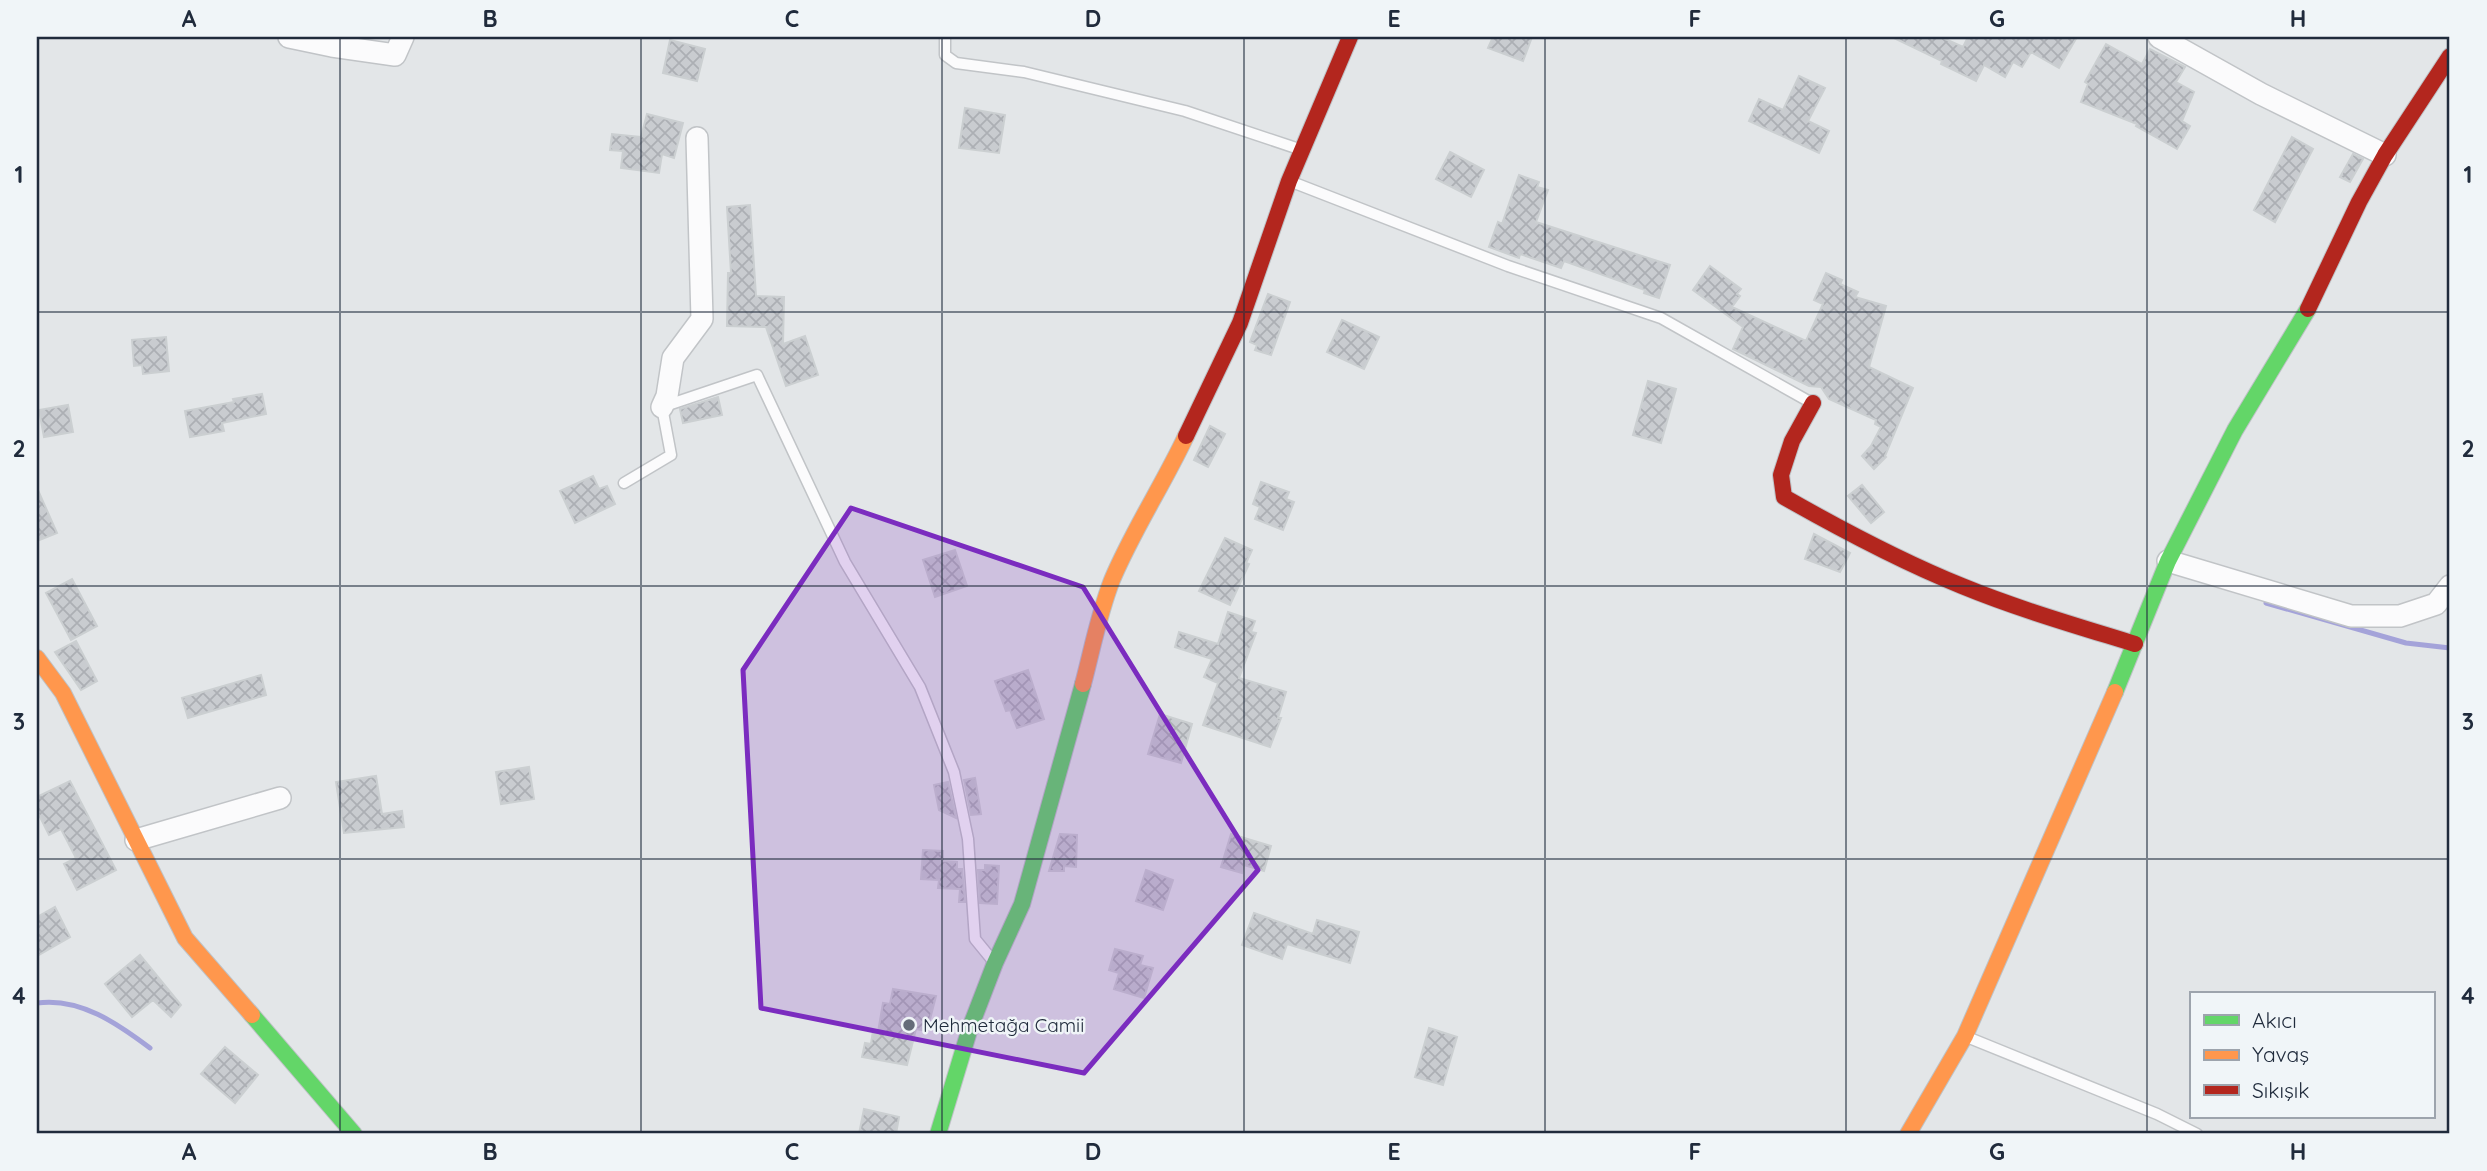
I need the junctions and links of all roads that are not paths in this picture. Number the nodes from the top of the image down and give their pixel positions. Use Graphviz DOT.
graph roads {
  1 [pos="289,37"];
  2 [pos="403,37"];
  3 [pos="944,37"];
  4 [pos="1350,37"];
  5 [pos="2159,37"];
  6 [pos="2450,56"];
  7 [pos="696,138"];
  8 [pos="1302,149"];
  9 [pos="2385,155"];
  10 [pos="1289,181"];
  11 [pos="1813,403"];
  12 [pos="662,407"];
  13 [pos="624,483"];
  14 [pos="2168,561"];
  15 [pos="2450,586"];
  16 [pos="2135,644"];
  17 [pos="37,658"];
  18 [pos="280,798"];
  19 [pos="136,840"];
  20 [pos="995,963"];
  21 [pos="1965,1036"];
  22 [pos="354,1134"];
  23 [pos="938,1134"];
  24 [pos="1908,1134"];
  25 [pos="2197,1134"];
  1 -- 2 [label="street"];
  3 -- 8 [label="lane"];
  4 -- 8 [label="street"];
  5 -- 9 [label="street"];
  6 -- 9 [label="street"];
  7 -- 12 [label="street"];
  8 -- 10 [label="street"];
  9 -- 14 [label="street"];
  10 -- 11 [label="lane"];
  10 -- 20 [label="street"];
  11 -- 16 [label="street"];
  12 -- 13 [label="lane"];
  12 -- 20 [label="lane"];
  14 -- 15 [label="street"];
  14 -- 16 [label="street"];
  16 -- 21 [label="street"];
  17 -- 19 [label="street"];
  18 -- 19 [label="street"];
  19 -- 22 [label="street"];
  20 -- 23 [label="street"];
  21 -- 24 [label="street"];
  21 -- 25 [label="lane"];
}
